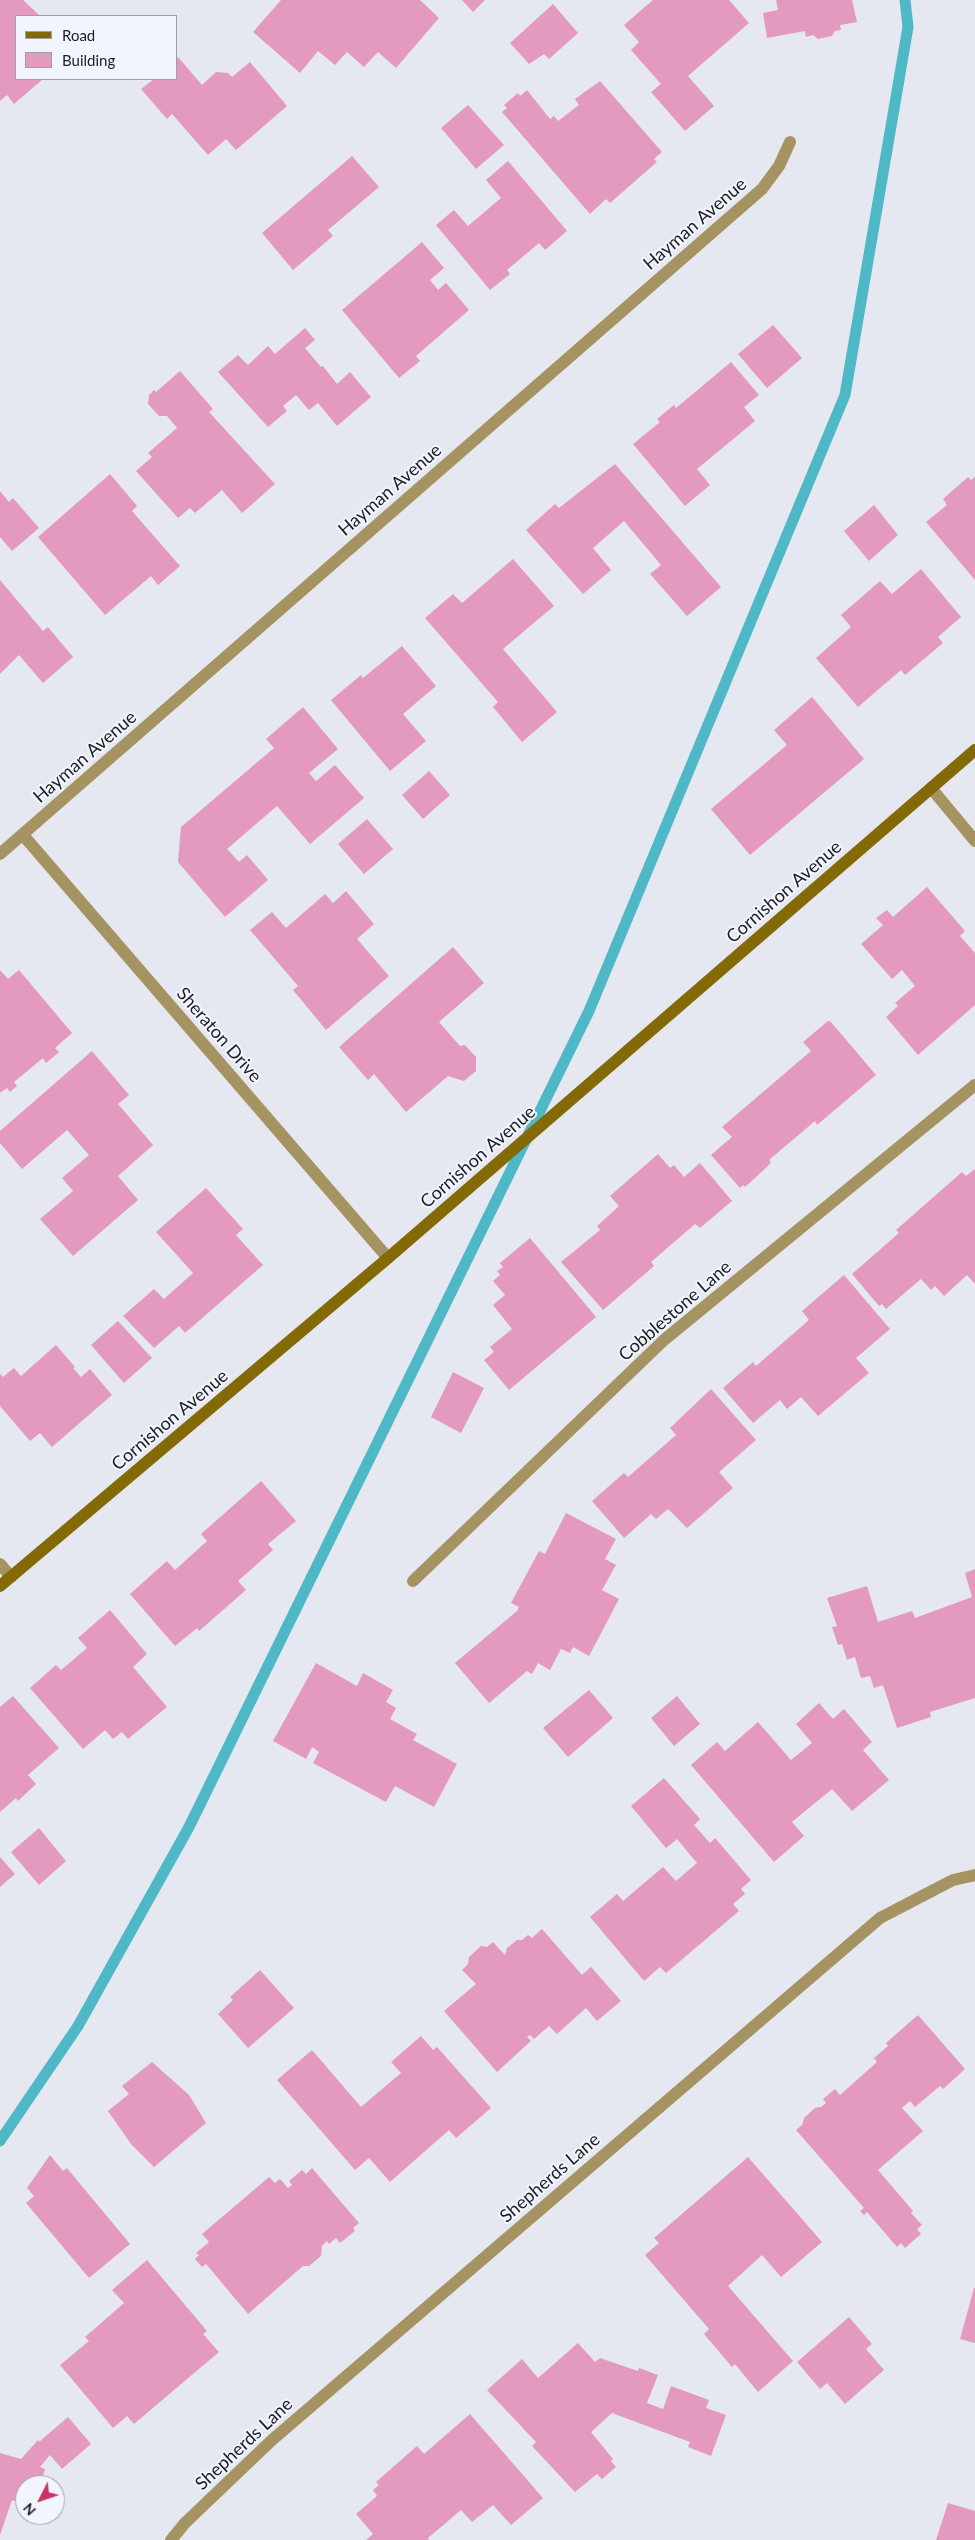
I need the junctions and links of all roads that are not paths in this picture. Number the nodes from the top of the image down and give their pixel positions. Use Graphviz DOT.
graph roads {
  1 [pos="790,142"];
  2 [pos="975,750"];
  3 [pos="931,788"];
  4 [pos="23,834"];
  5 [pos="975,841"];
  6 [pos="0,854"];
  7 [pos="975,1085"];
  8 [pos="388,1258"];
  9 [pos="0,1564"];
  10 [pos="10,1577"];
  11 [pos="413,1581"];
  12 [pos="0,1586"];
  13 [pos="975,1875"];
  14 [pos="171,2540"];
  1 -- 4 [label="street, Hayman Avenue"];
  2 -- 3 [label="street, Cornishon Avenue"];
  3 -- 5 [label="street"];
  3 -- 8 [label="street, Cornishon Avenue"];
  4 -- 6 [label="street, Hayman Avenue"];
  4 -- 8 [label="street, Sheraton Drive"];
  7 -- 11 [label="street, Cobblestone Lane"];
  8 -- 10 [label="street, Cornishon Avenue"];
  9 -- 10 [label="street"];
  10 -- 12 [label="street, Cornishon Avenue"];
  13 -- 14 [label="street, Shepherds Lane"];
}
